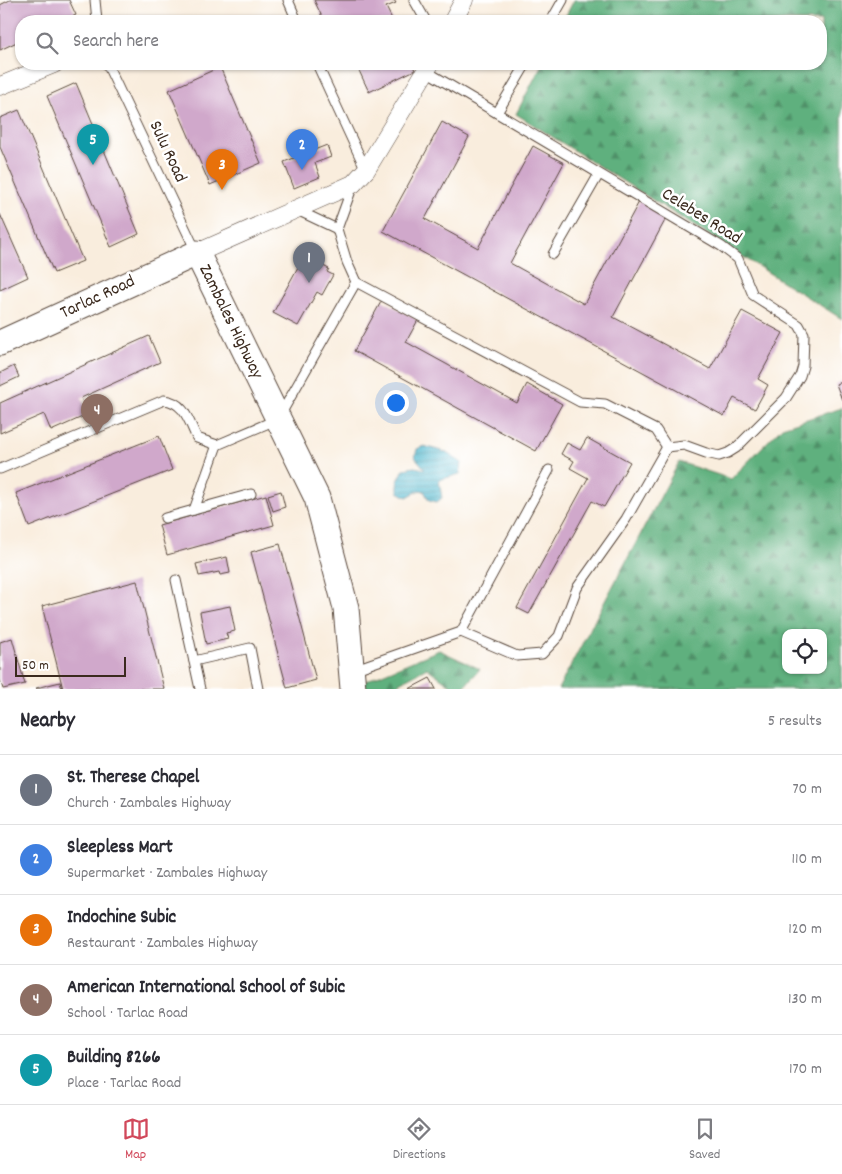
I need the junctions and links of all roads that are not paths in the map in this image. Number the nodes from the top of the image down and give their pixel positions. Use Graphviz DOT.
graph roads {
  1 [pos="106,0"];
  2 [pos="288,0"];
  3 [pos="414,0"];
  4 [pos="464,0"];
  5 [pos="563,0"];
  6 [pos="95,2"];
  7 [pos="96,15"];
  8 [pos="294,15"];
  9 [pos="423,15"];
  10 [pos="456,15"];
  11 [pos="554,15"];
  12 [pos="39,70"];
  13 [pos="110,70"];
  14 [pos="320,70"];
  15 [pos="426,70"];
  16 [pos="432,70"];
  17 [pos="523,70"];
  18 [pos="0,86"];
  19 [pos="497,114"];
  20 [pos="366,170"];
  21 [pos="599,174"];
  22 [pos="353,184"];
  23 [pos="296,209"];
  24 [pos="337,229"];
  25 [pos="197,253"];
  26 [pos="553,254"];
  27 [pos="356,282"];
  28 [pos="0,343"];
  29 [pos="278,419"];
  30 [pos="217,445"];
  31 [pos="667,447"];
  32 [pos="0,469"];
  33 [pos="549,470"];
  34 [pos="251,494"];
  35 [pos="194,510"];
  36 [pos="166,518"];
  37 [pos="176,580"];
  38 [pos="461,632"];
  39 [pos="194,660"];
  40 [pos="351,680"];
  41 [pos="200,689"];
  42 [pos="258,689"];
  1 -- 6 [label="lane"];
  2 -- 8 [label="lane"];
  3 -- 9 [label="lane"];
  4 -- 10 [label="street"];
  5 -- 11 [label="lane"];
  6 -- 7 [label="lane"];
  12 -- 18 [label="street"];
  13 -- 25 [label="lane, Sulu Road"];
  14 -- 20 [label="lane"];
  15 -- 20 [label="street, Zambales Highway"];
  16 -- 19 [label="lane, Celebes Road"];
  17 -- 19 [label="lane"];
  19 -- 21 [label="lane, Celebes Road"];
  20 -- 22 [label="street, Zambales Highway"];
  21 -- 26 [label="lane"];
  21 -- 31 [label="lane, Celebes Road"];
  22 -- 23 [label="street, Zambales Highway"];
  22 -- 24 [label="lane"];
  23 -- 24 [label="lane"];
  23 -- 25 [label="street, Zambales Highway"];
  24 -- 27 [label="lane"];
  25 -- 28 [label="main road, Tarlac Road"];
  25 -- 29 [label="main road, Zambales Highway"];
  27 -- 29 [label="lane"];
  27 -- 31 [label="lane"];
  29 -- 30 [label="lane"];
  29 -- 40 [label="main road, Zambales Highway"];
  30 -- 32 [label="lane"];
  30 -- 35 [label="lane"];
  31 -- 38 [label="lane"];
  33 -- 38 [label="lane"];
  34 -- 35 [label="lane"];
  35 -- 36 [label="lane"];
  37 -- 39 [label="lane"];
  38 -- 40 [label="lane"];
  39 -- 41 [label="lane"];
  39 -- 42 [label="lane"];
}
